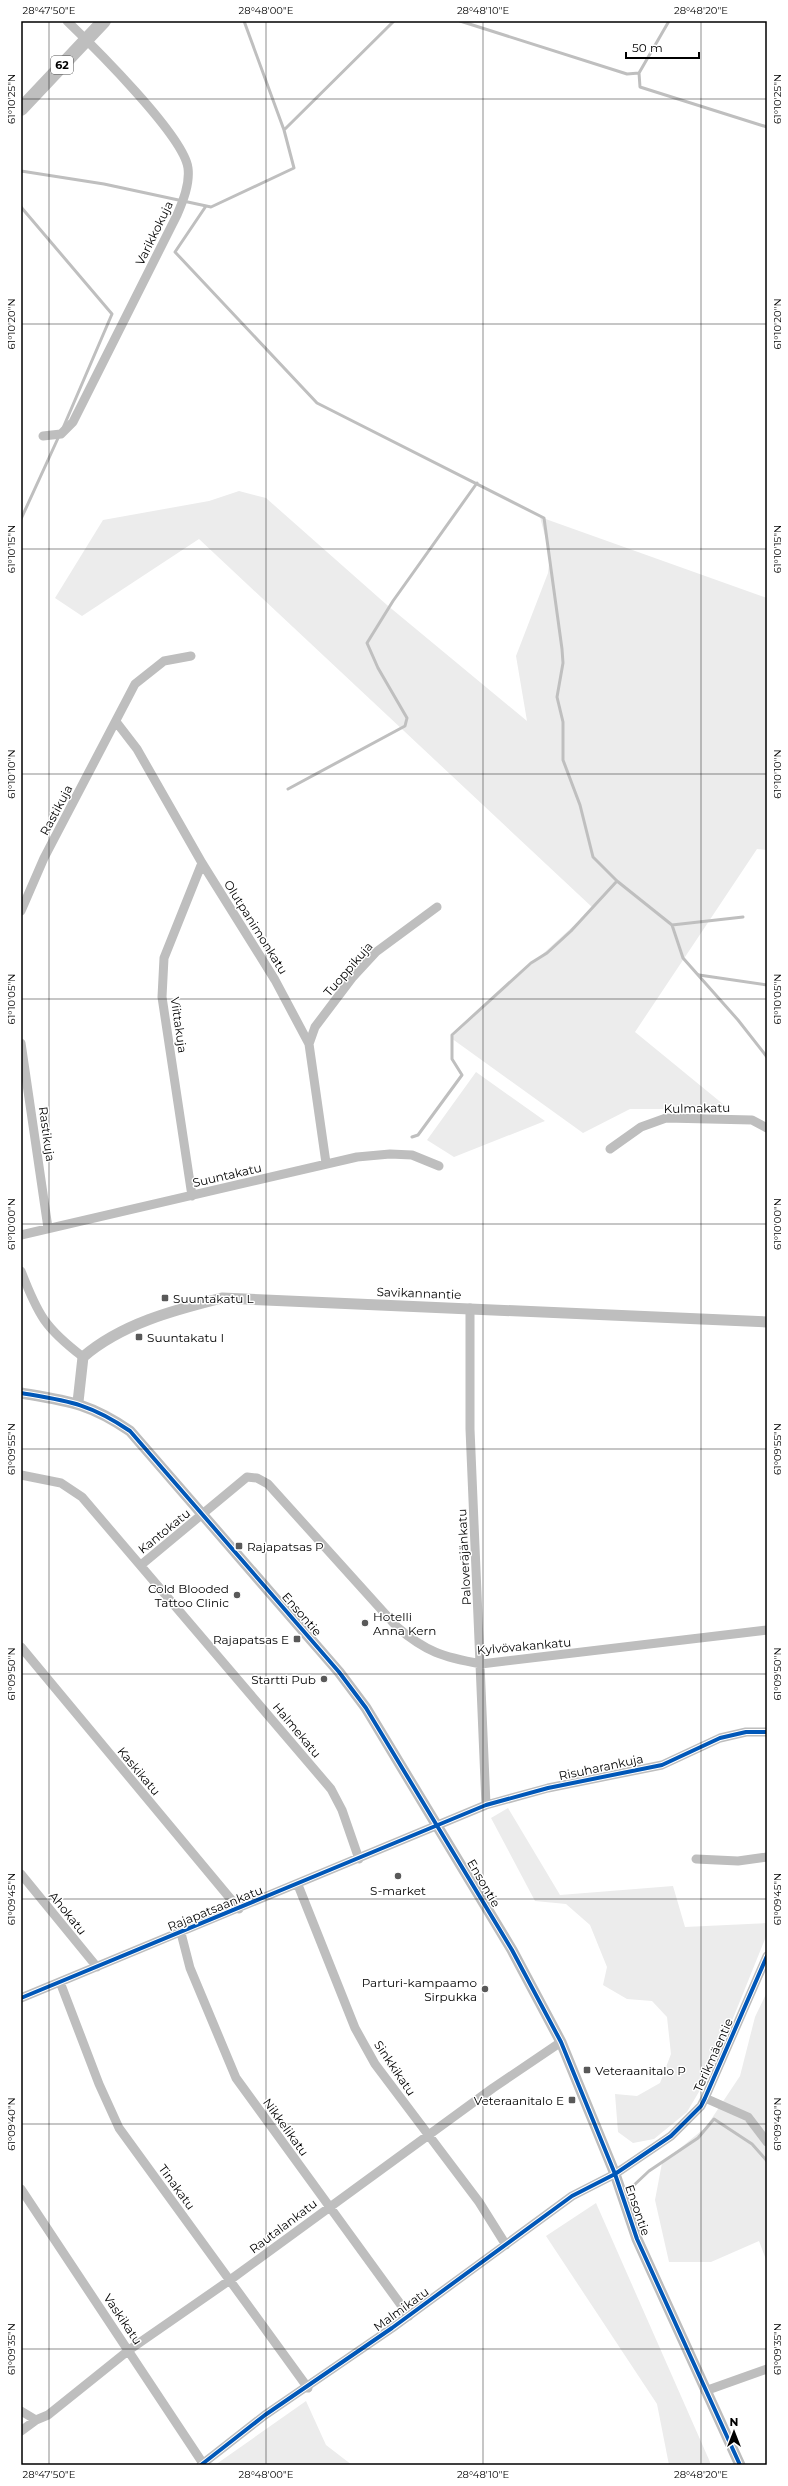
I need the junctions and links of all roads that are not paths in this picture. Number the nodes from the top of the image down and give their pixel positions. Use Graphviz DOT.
graph roads {
  1 [pos="67,21"];
  2 [pos="104,21"];
  3 [pos="86,40"];
  4 [pos="21,109"];
  5 [pos="43,436"];
  6 [pos="191,656"];
  7 [pos="117,723"];
  8 [pos="202,863"];
  9 [pos="437,907"];
  10 [pos="21,911"];
  11 [pos="21,1043"];
  12 [pos="309,1044"];
  13 [pos="767,1128"];
  14 [pos="610,1150"];
  15 [pos="326,1163"];
  16 [pos="439,1166"];
  17 [pos="192,1196"];
  18 [pos="48,1228"];
  19 [pos="21,1235"];
  20 [pos="21,1271"];
  21 [pos="470,1308"];
  22 [pos="767,1322"];
  23 [pos="83,1357"];
  24 [pos="21,1393"];
  25 [pos="78,1402"];
  26 [pos="21,1475"];
  27 [pos="202,1516"];
  28 [pos="141,1565"];
  29 [pos="767,1630"];
  30 [pos="21,1648"];
  31 [pos="481,1664"];
  32 [pos="767,1732"];
  33 [pos="486,1805"];
  34 [pos="439,1826"];
  35 [pos="767,1857"];
  36 [pos="359,1859"];
  37 [pos="696,1859"];
  38 [pos="21,1874"];
  39 [pos="298,1885"];
  40 [pos="239,1909"];
  41 [pos="181,1933"];
  42 [pos="767,1956"];
  43 [pos="97,1966"];
  44 [pos="60,1982"];
  45 [pos="21,1998"];
  46 [pos="561,2042"];
  47 [pos="705,2098"];
  48 [pos="427,2136"];
  49 [pos="767,2142"];
  50 [pos="615,2174"];
  51 [pos="21,2189"];
  52 [pos="328,2207"];
  53 [pos="506,2245"];
  54 [pos="230,2280"];
  55 [pos="409,2316"];
  56 [pos="129,2350"];
  57 [pos="767,2369"];
  58 [pos="308,2388"];
  59 [pos="704,2391"];
  60 [pos="21,2411"];
  61 [pos="36,2420"];
  62 [pos="21,2432"];
  63 [pos="203,2464"];
  64 [pos="740,2465"];
  1 -- 3 [label="street, Varikkokuja"];
  2 -- 3 [label="main road, 62"];
  3 -- 4 [label="main road, 62"];
  3 -- 5 [label="street, Varikkokuja"];
  6 -- 7 [label="street, Rastikuja"];
  7 -- 8 [label="street, Olutpanimonkatu"];
  7 -- 10 [label="street, Rastikuja"];
  8 -- 12 [label="street, Olutpanimonkatu"];
  8 -- 17 [label="street, Viittakuja"];
  9 -- 12 [label="street, Tuoppikuja"];
  11 -- 18 [label="street, Rastikuja"];
  12 -- 15 [label="street, Olutpanimonkatu"];
  13 -- 14 [label="street, Kulmakatu"];
  15 -- 16 [label="street, Suuntakatu"];
  15 -- 17 [label="street, Suuntakatu"];
  17 -- 18 [label="street, Suuntakatu"];
  18 -- 19 [label="street, Suuntakatu"];
  20 -- 23 [label="street"];
  21 -- 22 [label="street, Savikannantie"];
  21 -- 23 [label="street, Savikannantie"];
  21 -- 31 [label="street, Paloveräjänkatu"];
  23 -- 25 [label="street"];
  24 -- 25 [label="street, Ensontie"];
  25 -- 27 [label="street, Ensontie"];
  26 -- 28 [label="street, Halmekatu"];
  27 -- 28 [label="street, Kantokatu"];
  27 -- 31 [label="street, Kylvövakankatu"];
  27 -- 34 [label="street, Ensontie"];
  28 -- 36 [label="street, Halmekatu"];
  29 -- 31 [label="street, Kylvövakankatu"];
  30 -- 40 [label="street, Kaskikatu"];
  31 -- 33 [label="street, Paloveräjänkatu"];
  32 -- 33 [label="street, Risuharankuja"];
  33 -- 34 [label="street, Risuharankuja"];
  34 -- 36 [label="street, Rajapatsaankatu"];
  34 -- 46 [label="street, Ensontie"];
  35 -- 37 [label="street"];
  36 -- 39 [label="street, Rajapatsaankatu"];
  38 -- 43 [label="street, Ahokatu"];
  39 -- 40 [label="street, Rajapatsaankatu"];
  39 -- 48 [label="street, Sinkkikatu"];
  40 -- 41 [label="street, Rajapatsaankatu"];
  41 -- 43 [label="street, Rajapatsaankatu"];
  41 -- 52 [label="street, Nikkelikatu"];
  42 -- 47 [label="street, Terikmäentie"];
  43 -- 44 [label="street, Rajapatsaankatu"];
  44 -- 45 [label="street, Rajapatsaankatu"];
  44 -- 54 [label="street, Tinakatu"];
  46 -- 48 [label="street, Rautalankatu"];
  46 -- 50 [label="street, Ensontie"];
  47 -- 49 [label="street"];
  47 -- 50 [label="street, Terikmäentie"];
  48 -- 52 [label="street, Rautalankatu"];
  48 -- 53 [label="street, Sinkkikatu"];
  50 -- 53 [label="street, Malmikatu"];
  50 -- 59 [label="street, Ensontie"];
  51 -- 56 [label="street, Vaskikatu"];
  52 -- 54 [label="street, Rautalankatu"];
  52 -- 55 [label="street, Nikkelikatu"];
  53 -- 55 [label="street, Malmikatu"];
  54 -- 56 [label="street, Rautalankatu"];
  54 -- 58 [label="street, Tinakatu"];
  55 -- 58 [label="street, Malmikatu"];
  56 -- 61 [label="street, Rautalankatu"];
  56 -- 63 [label="street, Vaskikatu"];
  57 -- 59 [label="street"];
  58 -- 63 [label="street, Malmikatu"];
  59 -- 64 [label="street, Ensontie"];
  60 -- 61 [label="street"];
  61 -- 62 [label="street, Rautalankatu"];
}
